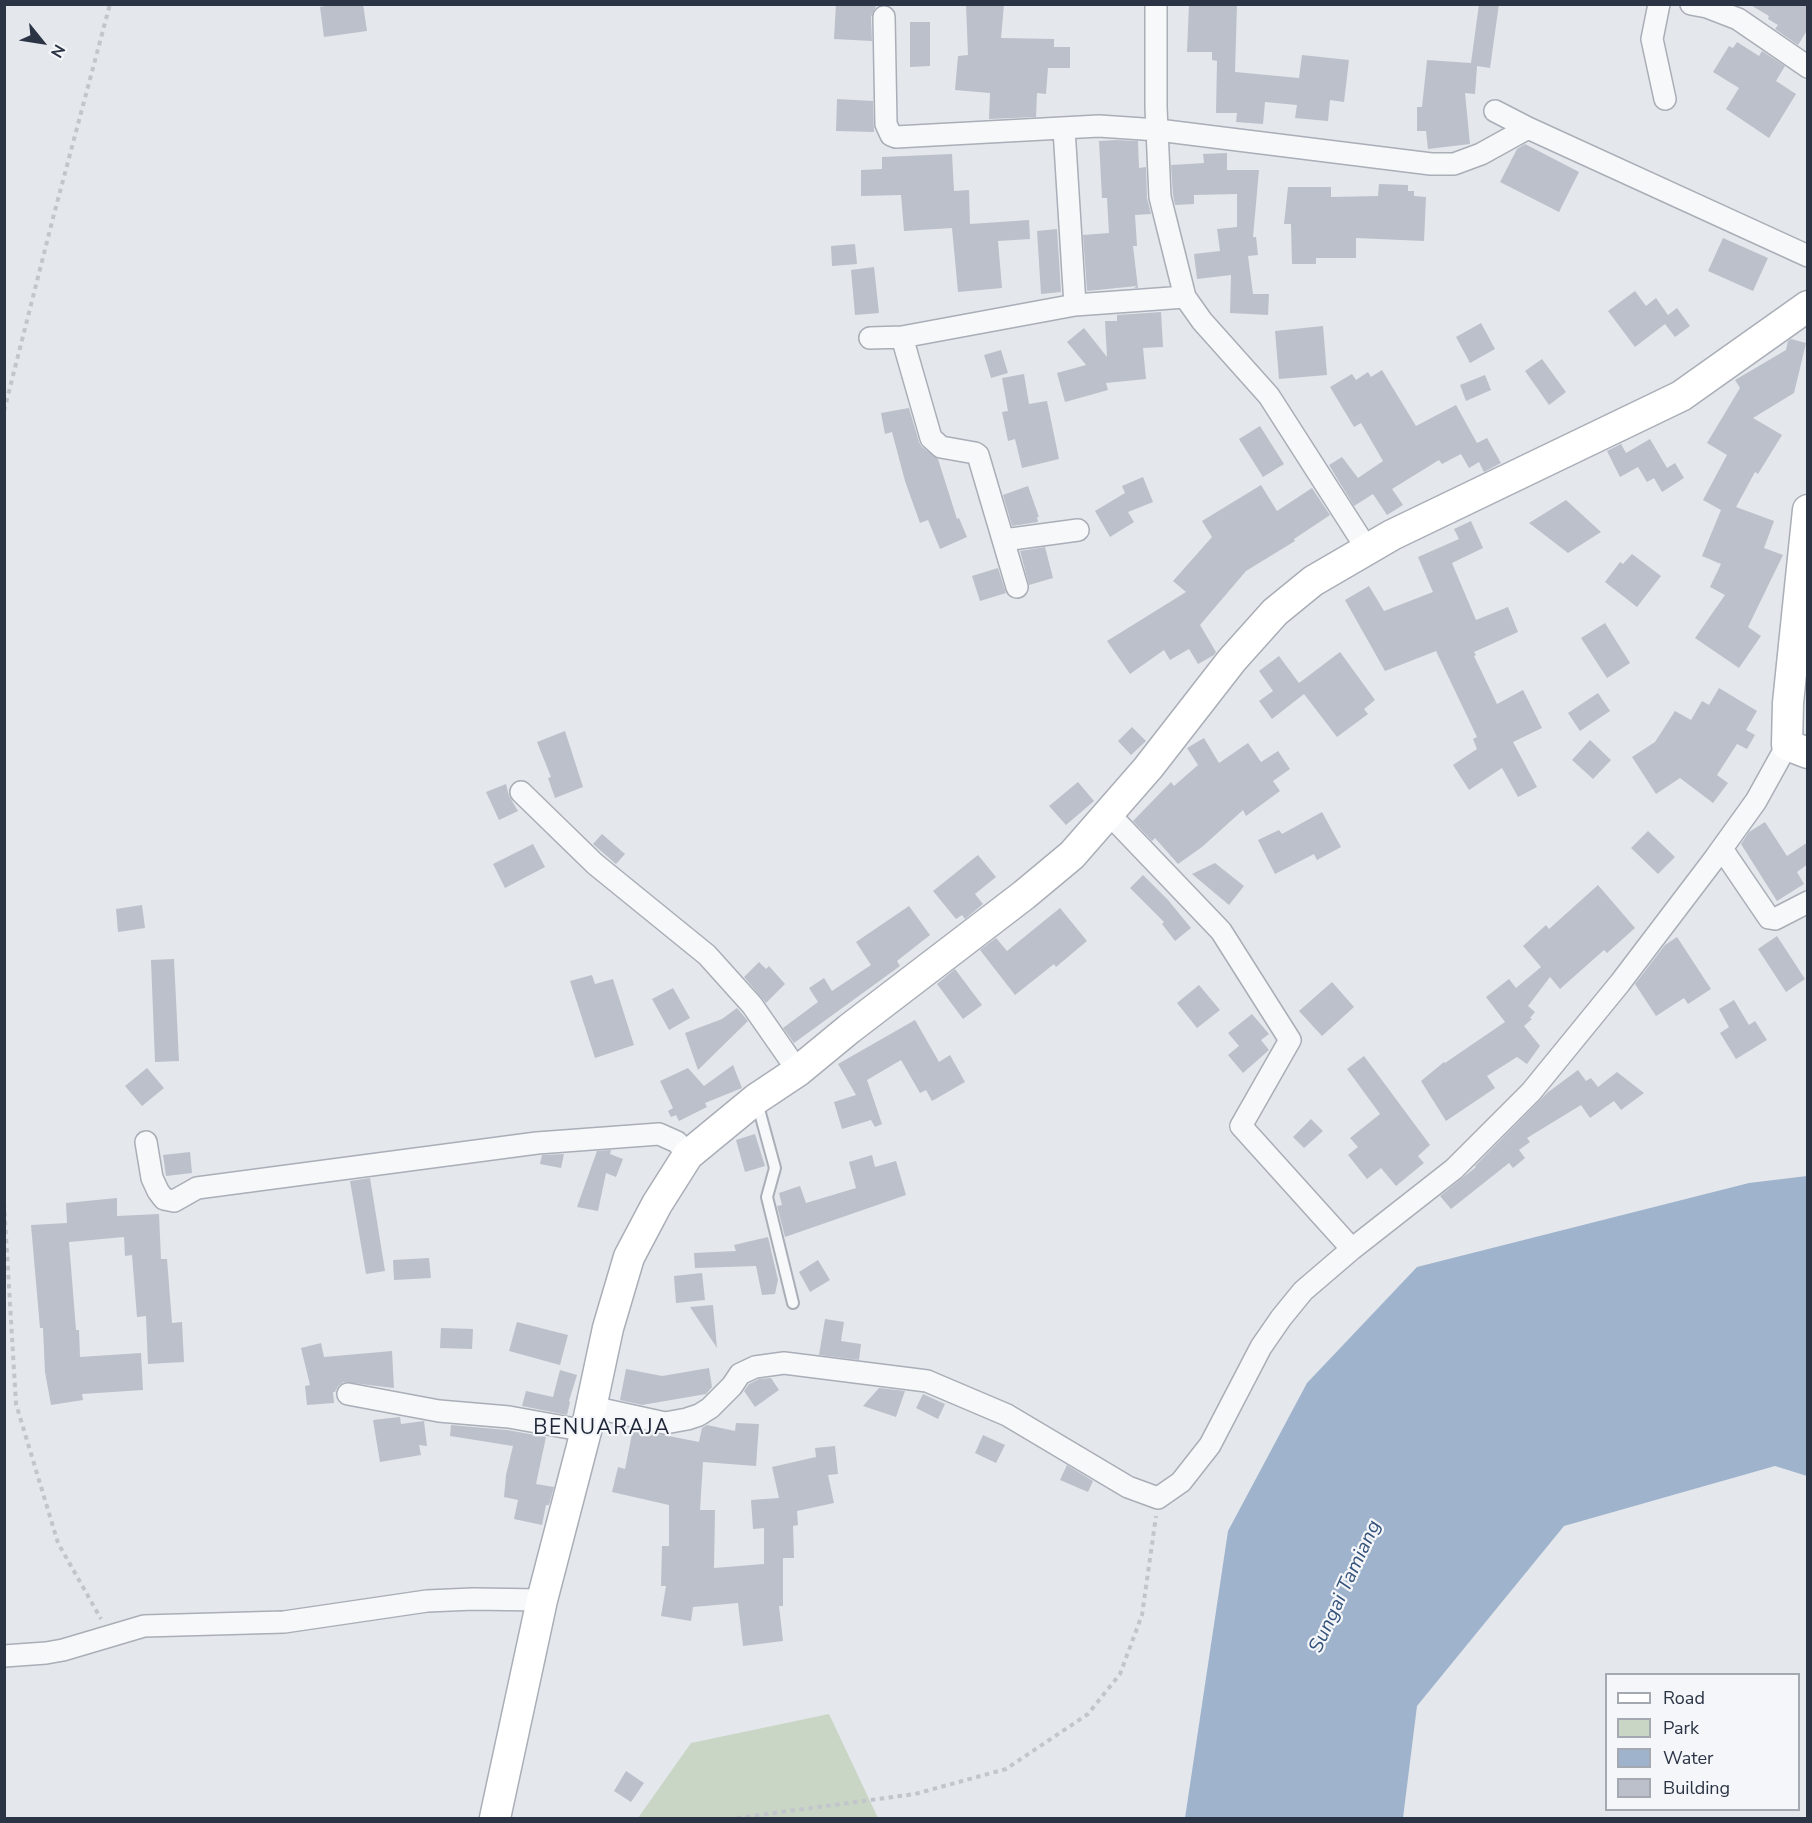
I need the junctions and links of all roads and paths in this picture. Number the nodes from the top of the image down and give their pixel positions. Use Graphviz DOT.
graph roads {
  1 [pos="110,4"];
  2 [pos="1156,4"];
  3 [pos="1659,4"];
  4 [pos="1691,4"];
  5 [pos="884,17"];
  6 [pos="1808,67"];
  7 [pos="1665,99"];
  8 [pos="1495,111"];
  9 [pos="1528,128"];
  10 [pos="1064,129"];
  11 [pos="1158,130"];
  12 [pos="1808,256"];
  13 [pos="1185,297"];
  14 [pos="1076,305"];
  15 [pos="1808,306"];
  16 [pos="902,337"];
  17 [pos="870,338"];
  18 [pos="4,411"];
  19 [pos="1808,510"];
  20 [pos="1078,530"];
  21 [pos="1004,540"];
  22 [pos="1367,549"];
  23 [pos="1017,587"];
  24 [pos="1797,749"];
  25 [pos="521,792"];
  26 [pos="1109,814"];
  27 [pos="1722,849"];
  28 [pos="1808,902"];
  29 [pos="798,1071"];
  30 [pos="756,1099"];
  31 [pos="146,1142"];
  32 [pos="688,1155"];
  33 [pos="4,1203"];
  34 [pos="1352,1249"];
  35 [pos="793,1303"];
  36 [pos="348,1394"];
  37 [pos="589,1419"];
  38 [pos="1158,1498"];
  39 [pos="542,1600"];
  40 [pos="111,1635"];
  41 [pos="4,1656"];
  42 [pos="495,1818"];
  43 [pos="737,1818"];
  1 -- 18 [label="path"];
  2 -- 11 [label="street"];
  3 -- 7 [label="street"];
  4 -- 6 [label="street"];
  5 -- 10 [label="street"];
  8 -- 9 [label="street"];
  9 -- 11 [label="street"];
  9 -- 12 [label="street"];
  10 -- 11 [label="street"];
  10 -- 14 [label="street"];
  11 -- 13 [label="street"];
  13 -- 14 [label="street"];
  13 -- 22 [label="street"];
  14 -- 16 [label="street"];
  15 -- 22 [label="main road"];
  16 -- 17 [label="street"];
  16 -- 21 [label="street"];
  19 -- 24 [label="main road"];
  20 -- 21 [label="street"];
  21 -- 23 [label="street"];
  22 -- 26 [label="main road"];
  24 -- 27 [label="street"];
  25 -- 29 [label="street"];
  26 -- 29 [label="main road"];
  26 -- 34 [label="street"];
  27 -- 28 [label="street"];
  27 -- 34 [label="street"];
  29 -- 30 [label="main road"];
  30 -- 32 [label="main road"];
  30 -- 35 [label="lane"];
  31 -- 32 [label="street"];
  32 -- 37 [label="main road"];
  33 -- 40 [label="path"];
  34 -- 38 [label="street"];
  36 -- 37 [label="street"];
  37 -- 38 [label="street"];
  37 -- 39 [label="main road"];
  38 -- 43 [label="path"];
  39 -- 40 [label="street"];
  39 -- 42 [label="main road"];
  40 -- 41 [label="street"];
}
